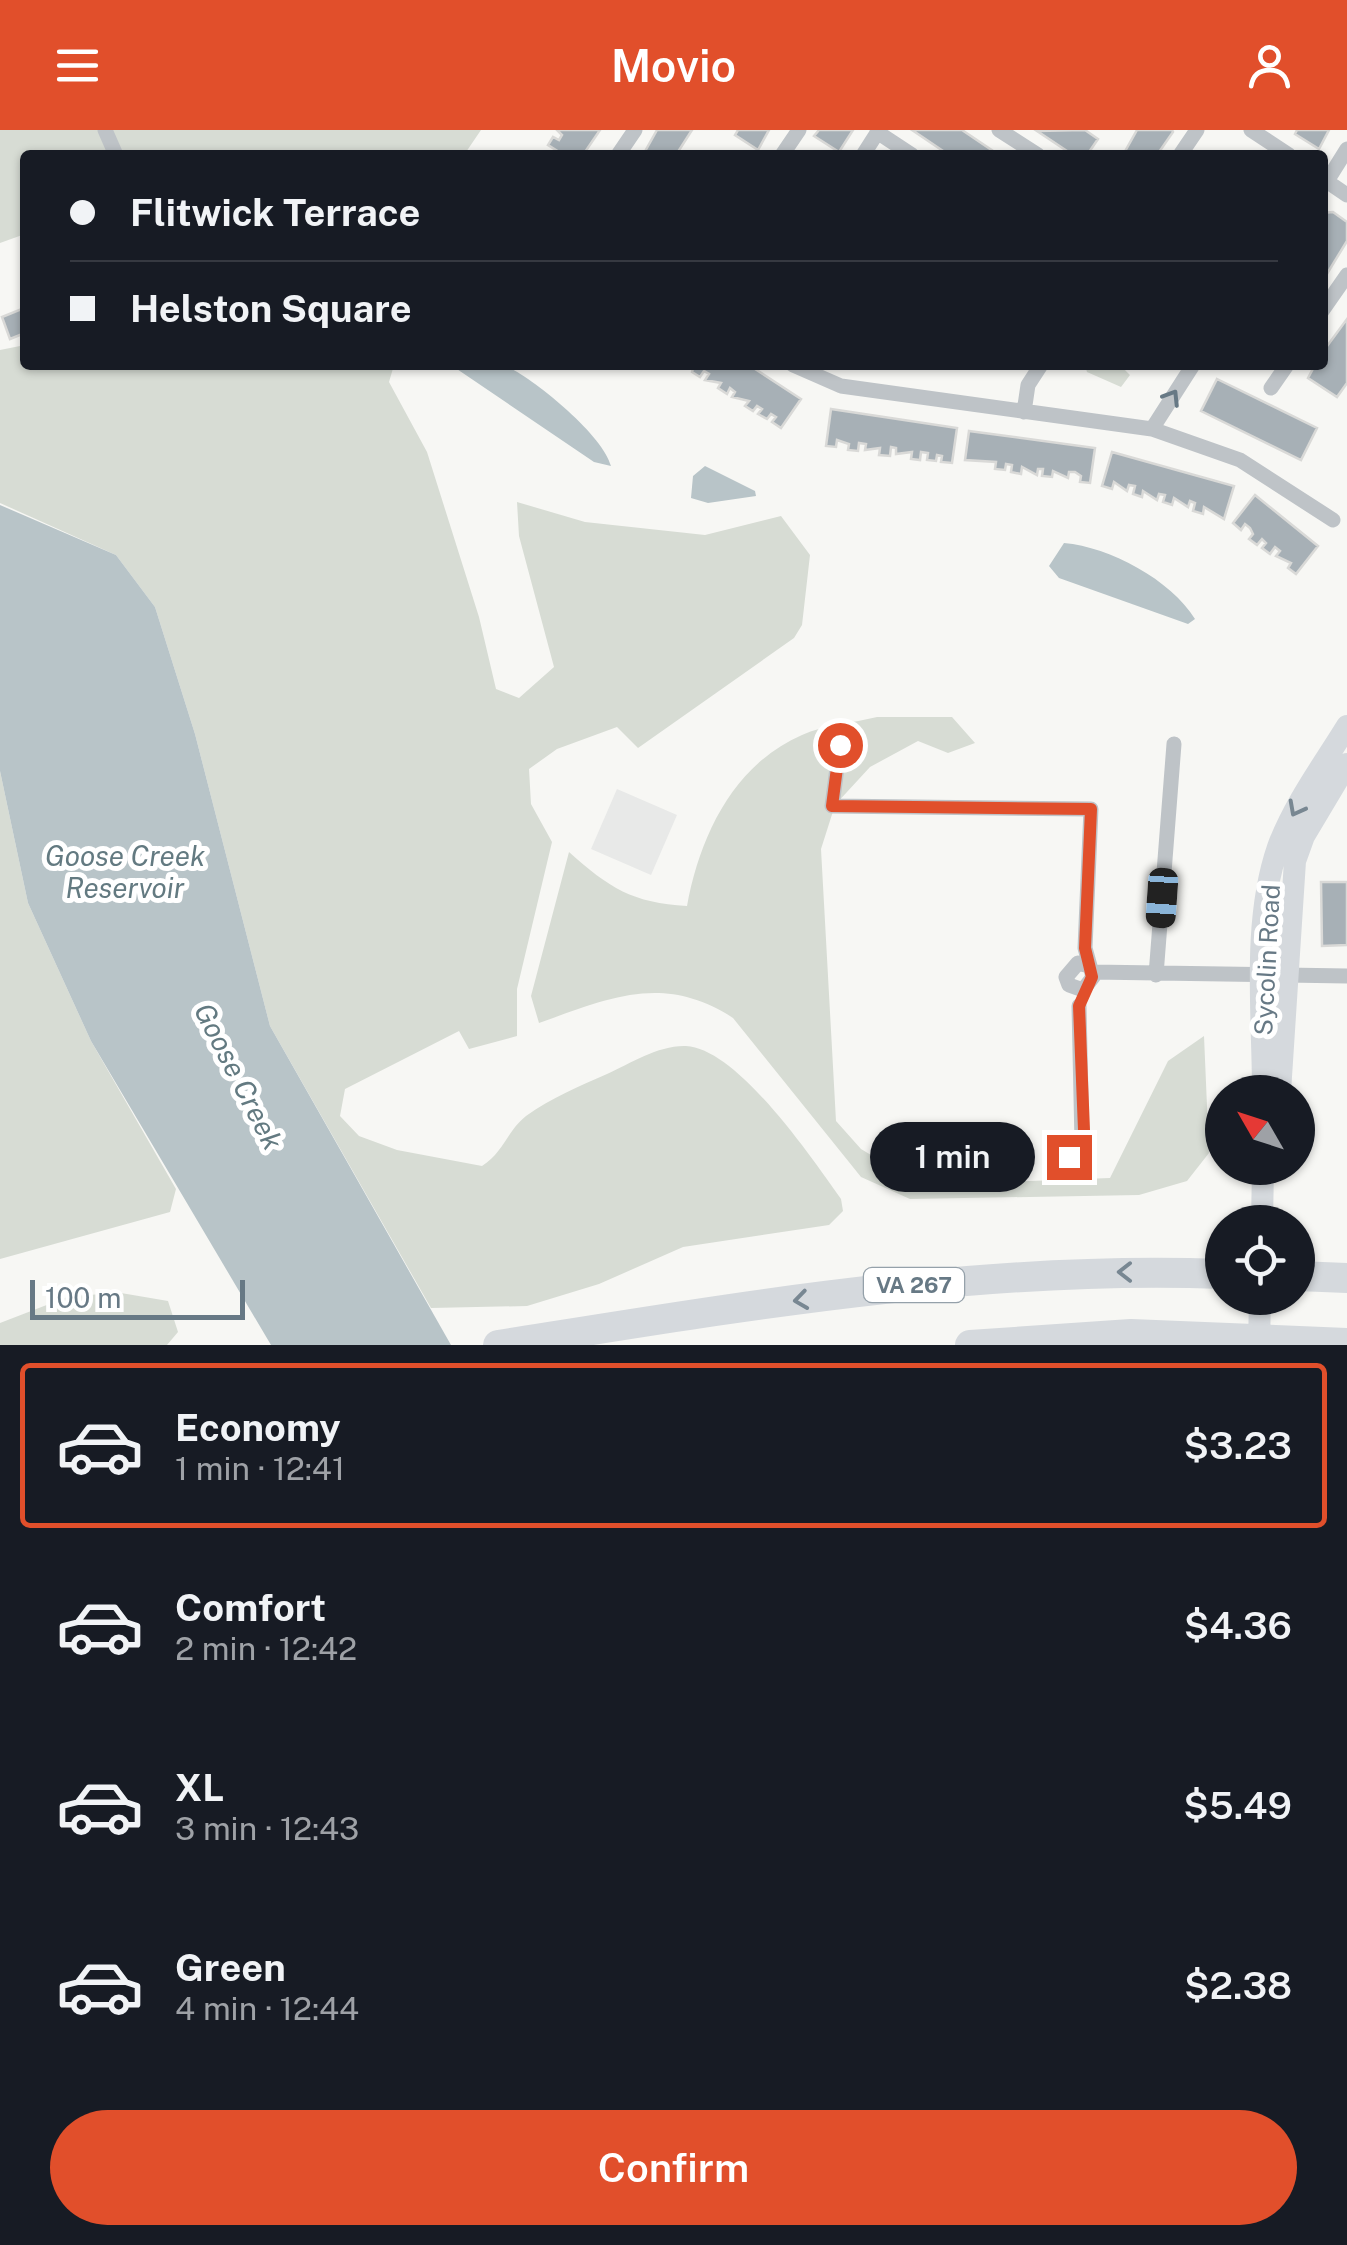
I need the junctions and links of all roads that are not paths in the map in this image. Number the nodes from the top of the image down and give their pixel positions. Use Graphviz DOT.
graph roads {
  1 [pos="999,130"];
  2 [pos="878,131"];
  3 [pos="1258,132"];
  4 [pos="905,150"];
  5 [pos="1018,150"];
  6 [pos="1281,150"];
  7 [pos="1347,150"];
  8 [pos="1328,175"];
  9 [pos="1347,275"];
  10 [pos="1328,302"];
  11 [pos="804,370"];
  12 [pos="1038,370"];
  13 [pos="1189,370"];
  14 [pos="1283,370"];
  15 [pos="1271,388"];
  16 [pos="1024,412"];
  17 [pos="1152,428"];
  18 [pos="1333,520"];
  19 [pos="1347,726"];
  20 [pos="1174,744"];
  21 [pos="840,745"];
  22 [pos="1347,764"];
  23 [pos="1088,972"];
  24 [pos="1156,975"];
  25 [pos="1347,976"];
  26 [pos="1275,977"];
  27 [pos="1265,1075"];
  28 [pos="1279,1075"];
  29 [pos="1052,1158"];
  30 [pos="1205,1274"];
  31 [pos="1315,1277"];
  32 [pos="1347,1278"];
  33 [pos="1259,1315"];
  34 [pos="1347,1343"];
  35 [pos="498,1345"];
  36 [pos="970,1345"];
  37 [pos="1258,1345"];
  1 -- 5 [label="street"];
  2 -- 4 [label="street"];
  3 -- 6 [label="street"];
  7 -- 8 [label="street"];
  9 -- 10 [label="street"];
  11 -- 16 [label="street"];
  12 -- 16 [label="street"];
  17 -- 13 [label="street, one-way"];
  14 -- 15 [label="street"];
  16 -- 17 [label="street"];
  17 -- 18 [label="street"];
  19 -- 26 [label="main road, Sycolin Road, one-way"];
  20 -- 24 [label="street"];
  21 -- 23 [label="street"];
  22 -- 26 [label="main road, Sycolin Road"];
  23 -- 24 [label="street"];
  23 -- 29 [label="street"];
  24 -- 26 [label="street"];
  25 -- 26 [label="street"];
  26 -- 27 [label="main road, Sycolin Road"];
  26 -- 28 [label="main road, Sycolin Road"];
  30 -- 35 [label="highway, VA 267, one-way"];
  31 -- 32 [label="highway"];
  33 -- 37 [label="main road"];
  34 -- 36 [label="highway"];
}
